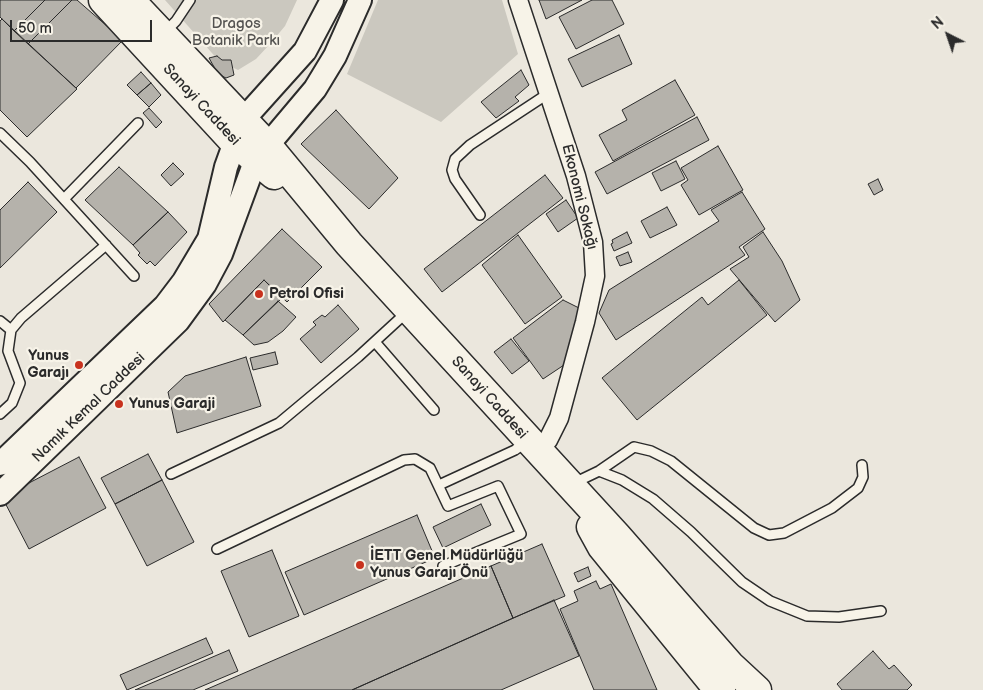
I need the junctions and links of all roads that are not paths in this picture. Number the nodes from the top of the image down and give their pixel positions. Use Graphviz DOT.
graph roads {
  1 [pos="103,0"];
  2 [pos="130,0"];
  3 [pos="190,0"];
  4 [pos="332,0"];
  5 [pos="360,0"];
  6 [pos="518,0"];
  7 [pos="163,34"];
  8 [pos="549,93"];
  9 [pos="138,123"];
  10 [pos="238,131"];
  11 [pos="0,133"];
  12 [pos="262,152"];
  13 [pos="64,200"];
  14 [pos="480,215"];
  15 [pos="106,245"];
  16 [pos="134,276"];
  17 [pos="409,310"];
  18 [pos="171,314"];
  19 [pos="0,322"];
  20 [pos="11,330"];
  21 [pos="375,342"];
  22 [pos="434,410"];
  23 [pos="0,414"];
  24 [pos="533,446"];
  25 [pos="0,464"];
  26 [pos="862,465"];
  27 [pos="599,471"];
  28 [pos="170,474"];
  29 [pos="439,485"];
  30 [pos="570,486"];
  31 [pos="0,494"];
  32 [pos="217,549"];
  33 [pos="443,566"];
  34 [pos="881,611"];
  35 [pos="717,687"];
  36 [pos="757,690"];
  1 -- 10 [label="main road, Sanayi Caddesi"];
  2 -- 7 [label="main road, Sanayi Caddesi"];
  3 -- 7 [label="lane"];
  4 -- 10 [label="street"];
  5 -- 12 [label="street"];
  6 -- 8 [label="street, Ekonomi Sokağı"];
  7 -- 10 [label="main road, Sanayi Caddesi"];
  8 -- 14 [label="lane"];
  8 -- 24 [label="street, Ekonomi Sokağı"];
  9 -- 13 [label="lane"];
  10 -- 12 [label="main road, Sanayi Caddesi"];
  10 -- 18 [label="street, Namık Kemal Caddesi"];
  11 -- 13 [label="lane"];
  12 -- 17 [label="main road, Sanayi Caddesi"];
  12 -- 18 [label="street, Namık Kemal Caddesi"];
  13 -- 15 [label="lane"];
  15 -- 16 [label="lane"];
  15 -- 20 [label="lane"];
  17 -- 21 [label="lane"];
  17 -- 24 [label="main road, Sanayi Caddesi"];
  18 -- 25 [label="street, Namık Kemal Caddesi"];
  18 -- 31 [label="street, Namık Kemal Caddesi"];
  19 -- 20 [label="lane"];
  20 -- 23 [label="lane"];
  21 -- 22 [label="lane"];
  21 -- 28 [label="lane"];
  24 -- 29 [label="lane"];
  24 -- 30 [label="main road, Sanayi Caddesi"];
  26 -- 27 [label="lane"];
  27 -- 30 [label="lane"];
  27 -- 34 [label="lane"];
  29 -- 32 [label="lane"];
  29 -- 33 [label="lane"];
  30 -- 35 [label="main road, Sanayi Caddesi"];
  30 -- 36 [label="main road, Sanayi Caddesi"];
}
